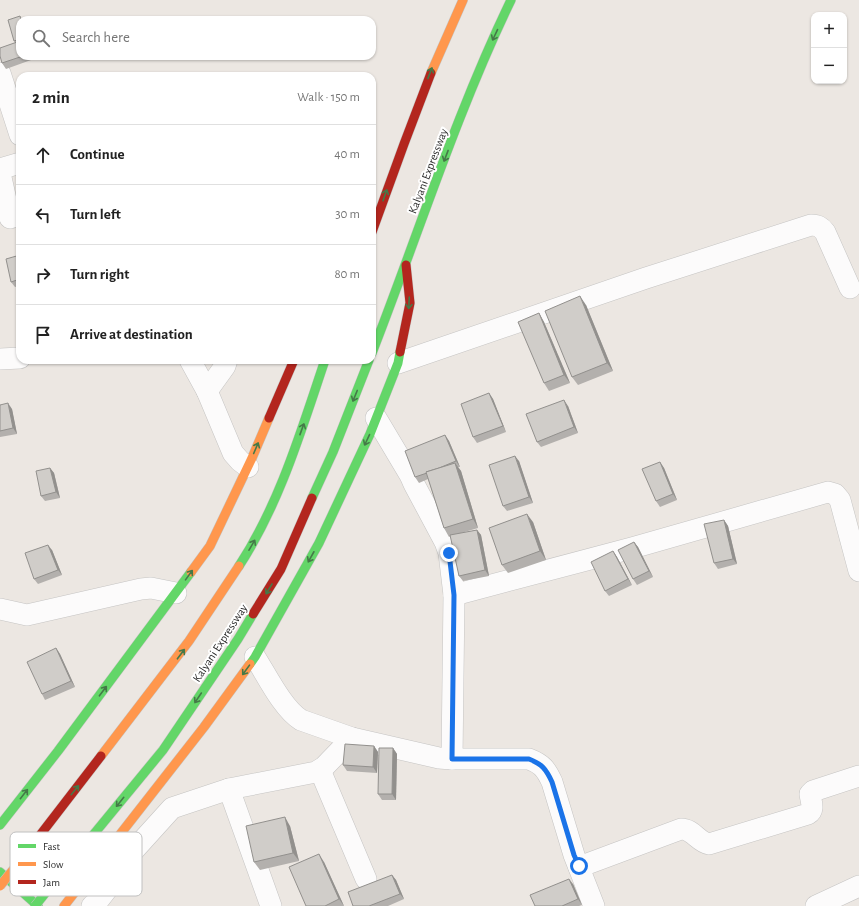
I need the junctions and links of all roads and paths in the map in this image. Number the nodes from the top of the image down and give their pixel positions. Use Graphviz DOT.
graph roads {
  1 [pos="463,0"];
  2 [pos="511,0"];
  3 [pos="0,73"];
  4 [pos="16,123"];
  5 [pos="16,164"];
  6 [pos="0,169"];
  7 [pos="0,173"];
  8 [pos="10,218"];
  9 [pos="376,221"];
  10 [pos="406,264"];
  11 [pos="850,288"];
  12 [pos="376,343"];
  13 [pos="0,358"];
  14 [pos="16,358"];
  15 [pos="398,363"];
  16 [pos="192,364"];
  17 [pos="226,364"];
  18 [pos="292,364"];
  19 [pos="324,364"];
  20 [pos="367,364"];
  21 [pos="207,391"];
  22 [pos="376,418"];
  23 [pos="248,467"];
  24 [pos="859,571"];
  25 [pos="176,592"];
  26 [pos="454,595"];
  27 [pos="0,609"];
  28 [pos="255,657"];
  29 [pos="352,738"];
  30 [pos="452,759"];
  31 [pos="320,770"];
  32 [pos="859,776"];
  33 [pos="229,789"];
  34 [pos="0,825"];
  35 [pos="43,832"];
  36 [pos="96,832"];
  37 [pos="122,832"];
  38 [pos="142,841"];
  39 [pos="579,866"];
  40 [pos="0,872"];
  41 [pos="10,874"];
  42 [pos="366,879"];
  43 [pos="10,881"];
  44 [pos="0,886"];
  45 [pos="859,886"];
  46 [pos="27,896"];
  47 [pos="43,896"];
  48 [pos="72,896"];
  49 [pos="102,896"];
  50 [pos="35,906"];
  51 [pos="38,906"];
  52 [pos="64,906"];
  53 [pos="92,906"];
  54 [pos="271,906"];
  55 [pos="594,906"];
  56 [pos="816,906"];
  9 -- 1 [label="main road, one-way"];
  2 -- 10 [label="main road, Kalyani Expressway, one-way"];
  3 -- 4 [label="street"];
  5 -- 6 [label="street"];
  7 -- 8 [label="street"];
  10 -- 12 [label="main road, Kalyani Expressway"];
  10 -- 15 [label="main road, one-way"];
  11 -- 15 [label="street"];
  13 -- 14 [label="street"];
  15 -- 22 [label="main road"];
  16 -- 21 [label="street"];
  17 -- 21 [label="street"];
  23 -- 18 [label="main road, one-way"];
  35 -- 19 [label="main road, Kalyani Expressway, one-way, bridge"];
  20 -- 36 [label="main road, Kalyani Expressway, one-way, bridge"];
  21 -- 23 [label="street"];
  22 -- 26 [label="street"];
  22 -- 28 [label="main road, one-way"];
  25 -- 23 [label="main road, one-way"];
  24 -- 26 [label="street"];
  25 -- 27 [label="street"];
  34 -- 25 [label="main road, one-way"];
  26 -- 30 [label="street"];
  28 -- 29 [label="street"];
  28 -- 37 [label="main road, one-way"];
  29 -- 30 [label="street"];
  29 -- 31 [label="street"];
  30 -- 39 [label="street"];
  31 -- 33 [label="street"];
  31 -- 42 [label="street"];
  32 -- 39 [label="street"];
  33 -- 38 [label="street"];
  33 -- 54 [label="street"];
  39 -- 55 [label="street"];
  40 -- 43 [label="main road"];
  44 -- 41 [label="main road, Kalyani Expressway, one-way, bridge"];
  45 -- 56 [label="street"];
  46 -- 51 [label="main road"];
  47 -- 50 [label="main road, Kalyani Expressway, one-way, bridge"];
  48 -- 52 [label="main road, one-way"];
  49 -- 53 [label="street"];
}
